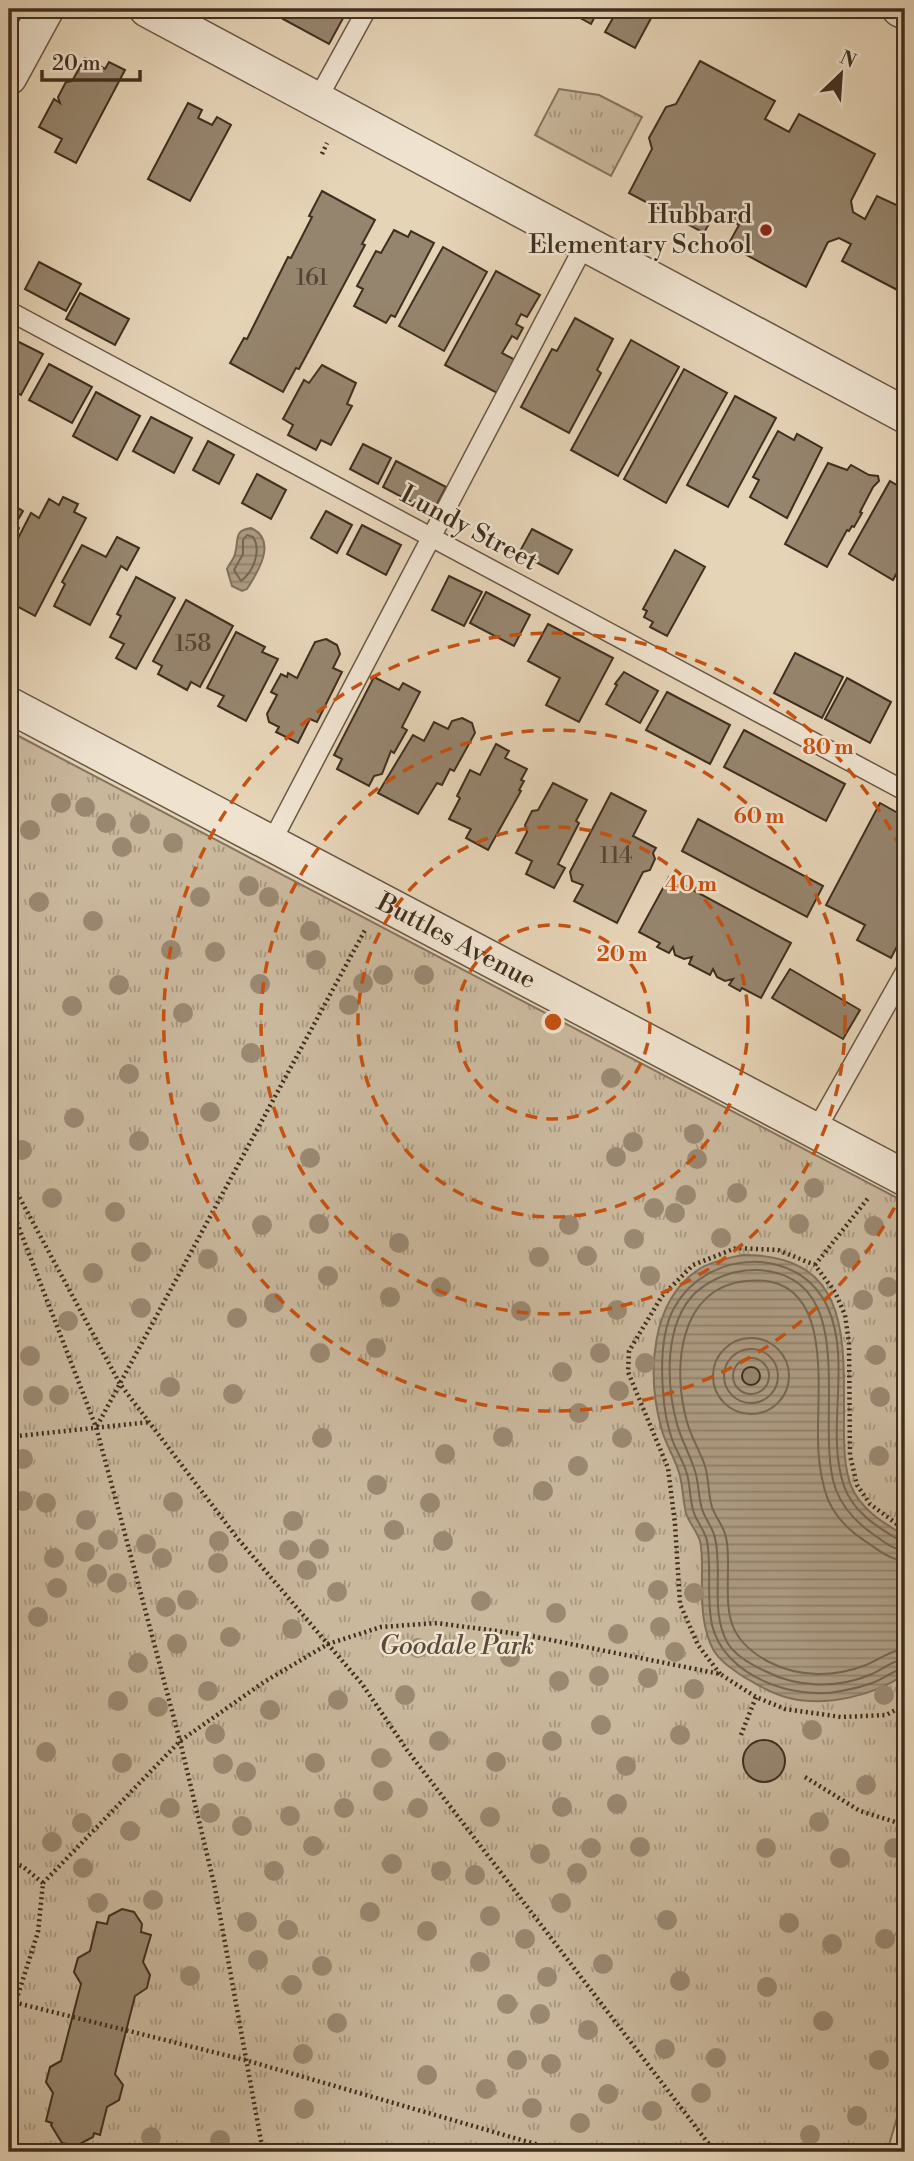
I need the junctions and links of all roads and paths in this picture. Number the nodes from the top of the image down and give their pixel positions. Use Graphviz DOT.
graph roads {
  1 [pos="46,9"];
  2 [pos="146,9"];
  3 [pos="367,9"];
  4 [pos="900,9"];
  5 [pos="905,11"];
  6 [pos="9,76"];
  7 [pos="317,100"];
  8 [pos="585,244"];
  9 [pos="9,311"];
  10 [pos="905,415"];
  11 [pos="432,537"];
  12 [pos="9,705"];
  13 [pos="905,791"];
  14 [pos="271,843"];
  15 [pos="365,930"];
  16 [pos="905,972"];
  17 [pos="816,1130"];
  18 [pos="9,1178"];
  19 [pos="905,1178"];
  20 [pos="870,1195"];
  21 [pos="9,1202"];
  22 [pos="815,1265"];
  23 [pos="120,1384"];
  24 [pos="150,1422"];
  25 [pos="96,1427"];
  26 [pos="9,1437"];
  27 [pos="905,1530"];
  28 [pos="328,1644"];
  29 [pos="720,1674"];
  30 [pos="755,1697"];
  31 [pos="905,1705"];
  32 [pos="741,1735"];
  33 [pos="180,1741"];
  34 [pos="805,1777"];
  35 [pos="905,1825"];
  36 [pos="9,1862"];
  37 [pos="43,1883"];
  38 [pos="9,2001"];
  39 [pos="16,2002"];
  40 [pos="9,2023"];
  41 [pos="246,2060"];
  42 [pos="262,2152"];
  43 [pos="563,2152"];
  44 [pos="715,2152"];
  1 -- 6 [label="street"];
  2 -- 7 [label="street"];
  3 -- 7 [label="lane"];
  4 -- 5 [label="street"];
  7 -- 8 [label="street"];
  8 -- 10 [label="street"];
  8 -- 11 [label="lane"];
  9 -- 11 [label="lane, Lundy Street"];
  11 -- 13 [label="lane, Lundy Street"];
  11 -- 14 [label="lane"];
  12 -- 14 [label="street, Buttles Avenue"];
  14 -- 17 [label="street, Buttles Avenue"];
  15 -- 23 [label="path"];
  16 -- 17 [label="lane"];
  17 -- 19 [label="street, Buttles Avenue"];
  18 -- 23 [label="path"];
  20 -- 22 [label="path"];
  21 -- 25 [label="path"];
  22 -- 27 [label="path"];
  22 -- 29 [label="path"];
  23 -- 24 [label="path"];
  23 -- 25 [label="path"];
  24 -- 25 [label="path"];
  24 -- 28 [label="path"];
  25 -- 26 [label="path"];
  25 -- 33 [label="path"];
  28 -- 29 [label="path"];
  28 -- 33 [label="path"];
  28 -- 44 [label="path"];
  29 -- 30 [label="path"];
  30 -- 31 [label="path"];
  30 -- 32 [label="path"];
  33 -- 37 [label="path"];
  33 -- 41 [label="path"];
  34 -- 35 [label="path"];
  36 -- 37 [label="path"];
  37 -- 39 [label="path"];
  38 -- 39 [label="path"];
  39 -- 40 [label="path"];
  39 -- 41 [label="path"];
  41 -- 42 [label="path"];
  41 -- 43 [label="path"];
}
